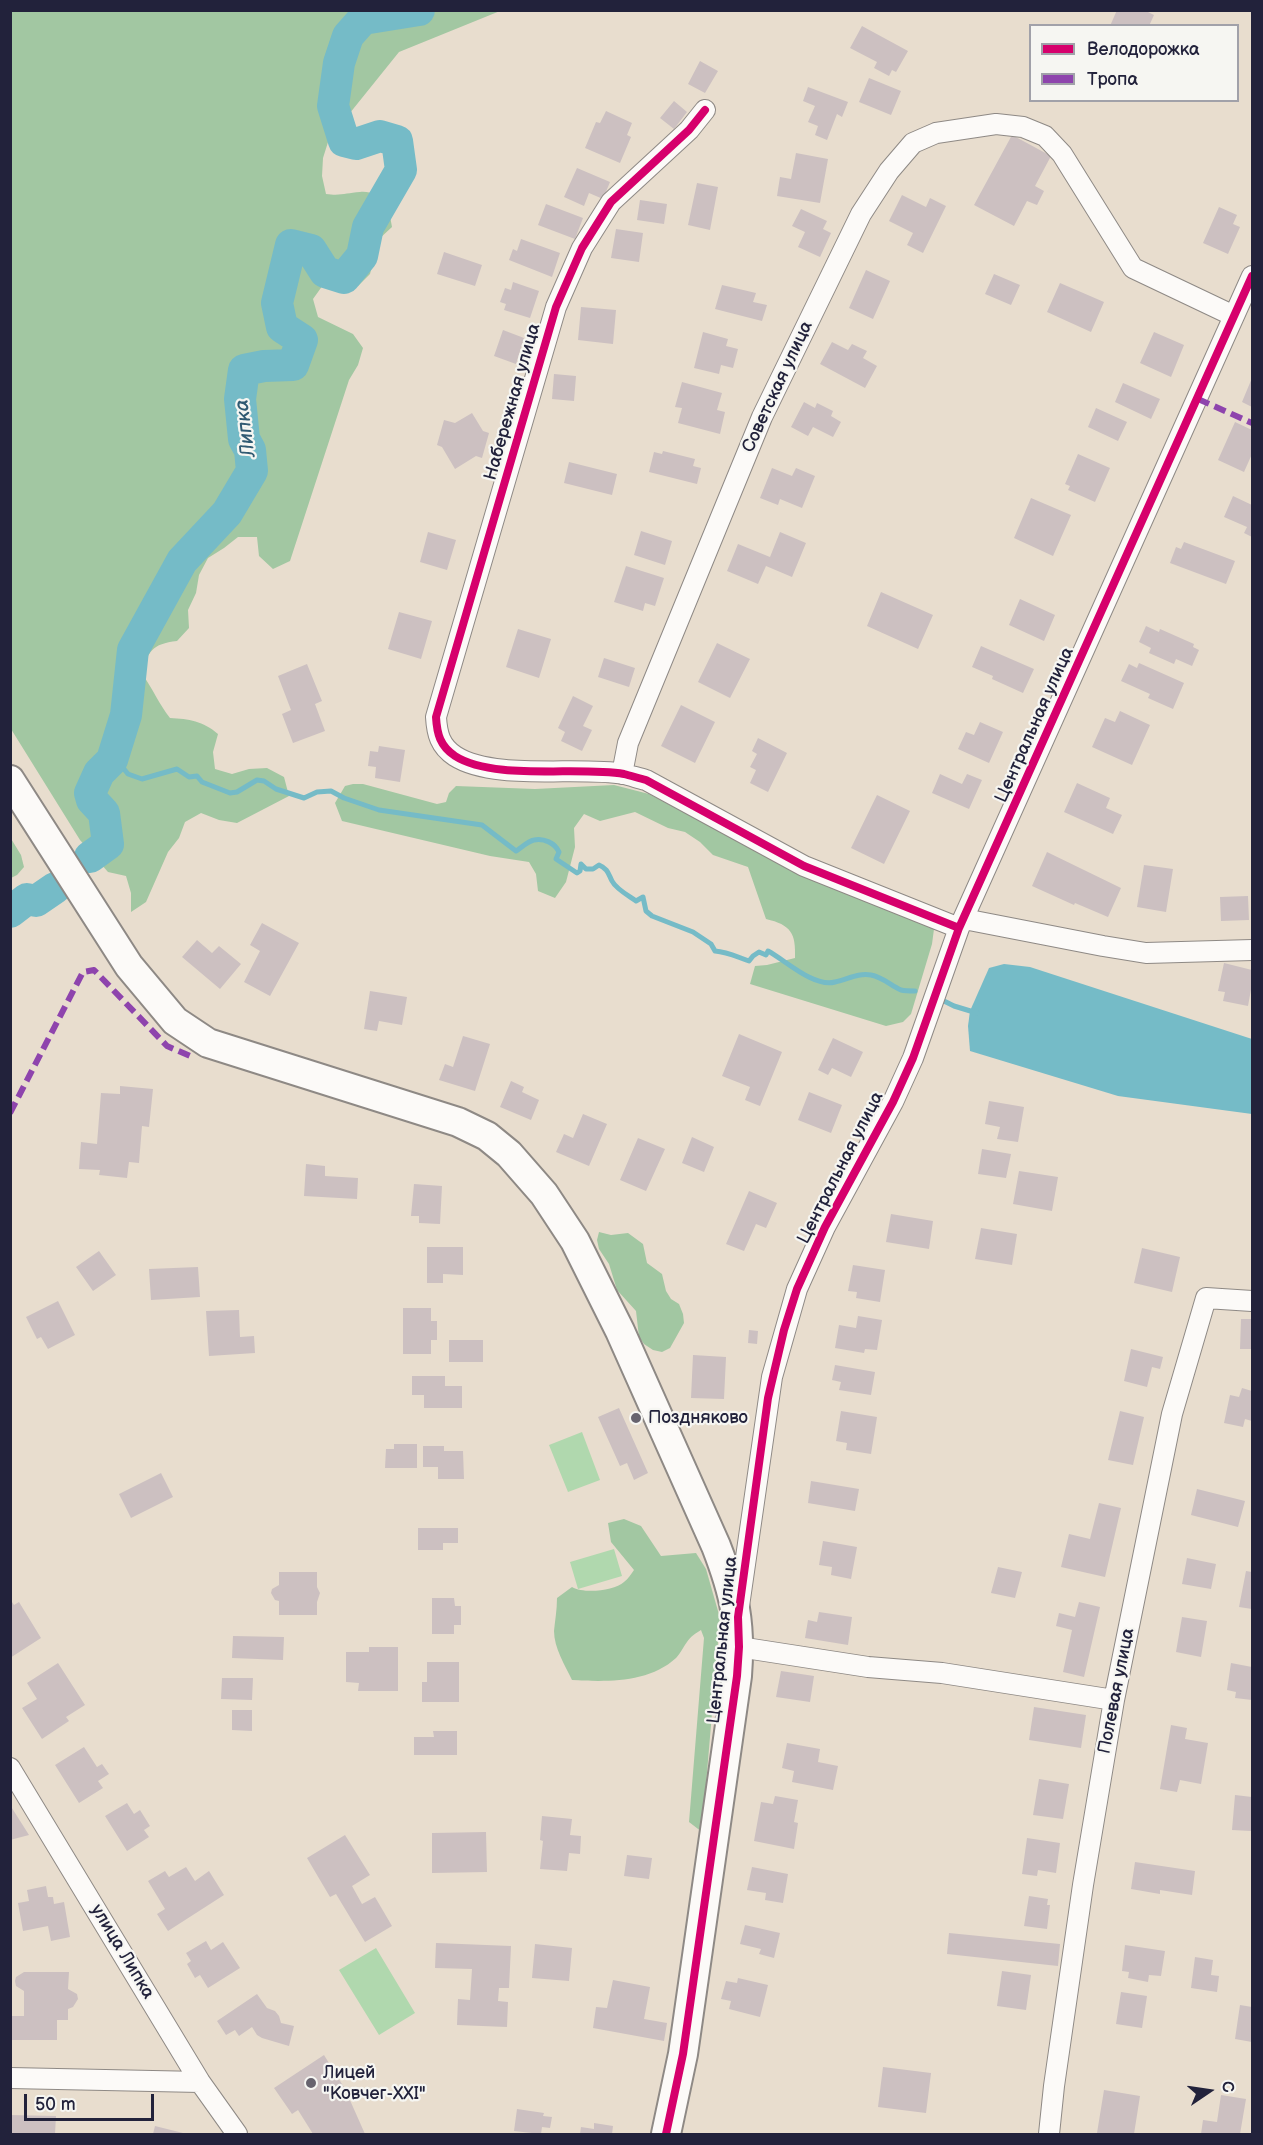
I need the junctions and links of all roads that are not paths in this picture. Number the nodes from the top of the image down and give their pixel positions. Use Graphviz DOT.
graph roads {
  1 [pos="705,110"];
  2 [pos="1252,276"];
  3 [pos="1234,316"];
  4 [pos="622,774"];
  5 [pos="10,780"];
  6 [pos="962,923"];
  7 [pos="1252,950"];
  8 [pos="1252,1301"];
  9 [pos="738,1617"];
  10 [pos="739,1647"];
  11 [pos="1114,1700"];
  12 [pos="10,1768"];
  13 [pos="10,2078"];
  14 [pos="200,2082"];
  15 [pos="237,2134"];
  16 [pos="666,2134"];
  17 [pos="1049,2134"];
  1 -- 4 [label="street, Набережная улица"];
  2 -- 3 [label="street, Центральная улица"];
  3 -- 4 [label="street, Советская улица"];
  3 -- 6 [label="street, Центральная улица"];
  4 -- 6 [label="street"];
  5 -- 9 [label="street"];
  6 -- 7 [label="street"];
  6 -- 9 [label="street, Центральная улица"];
  8 -- 11 [label="street, Полевая улица"];
  9 -- 10 [label="street, Центральная улица"];
  10 -- 11 [label="street"];
  10 -- 16 [label="street, Центральная улица"];
  11 -- 17 [label="street, Полевая улица"];
  12 -- 14 [label="street, улица Липка"];
  13 -- 14 [label="street"];
  14 -- 15 [label="street, улица Липка"];
}
